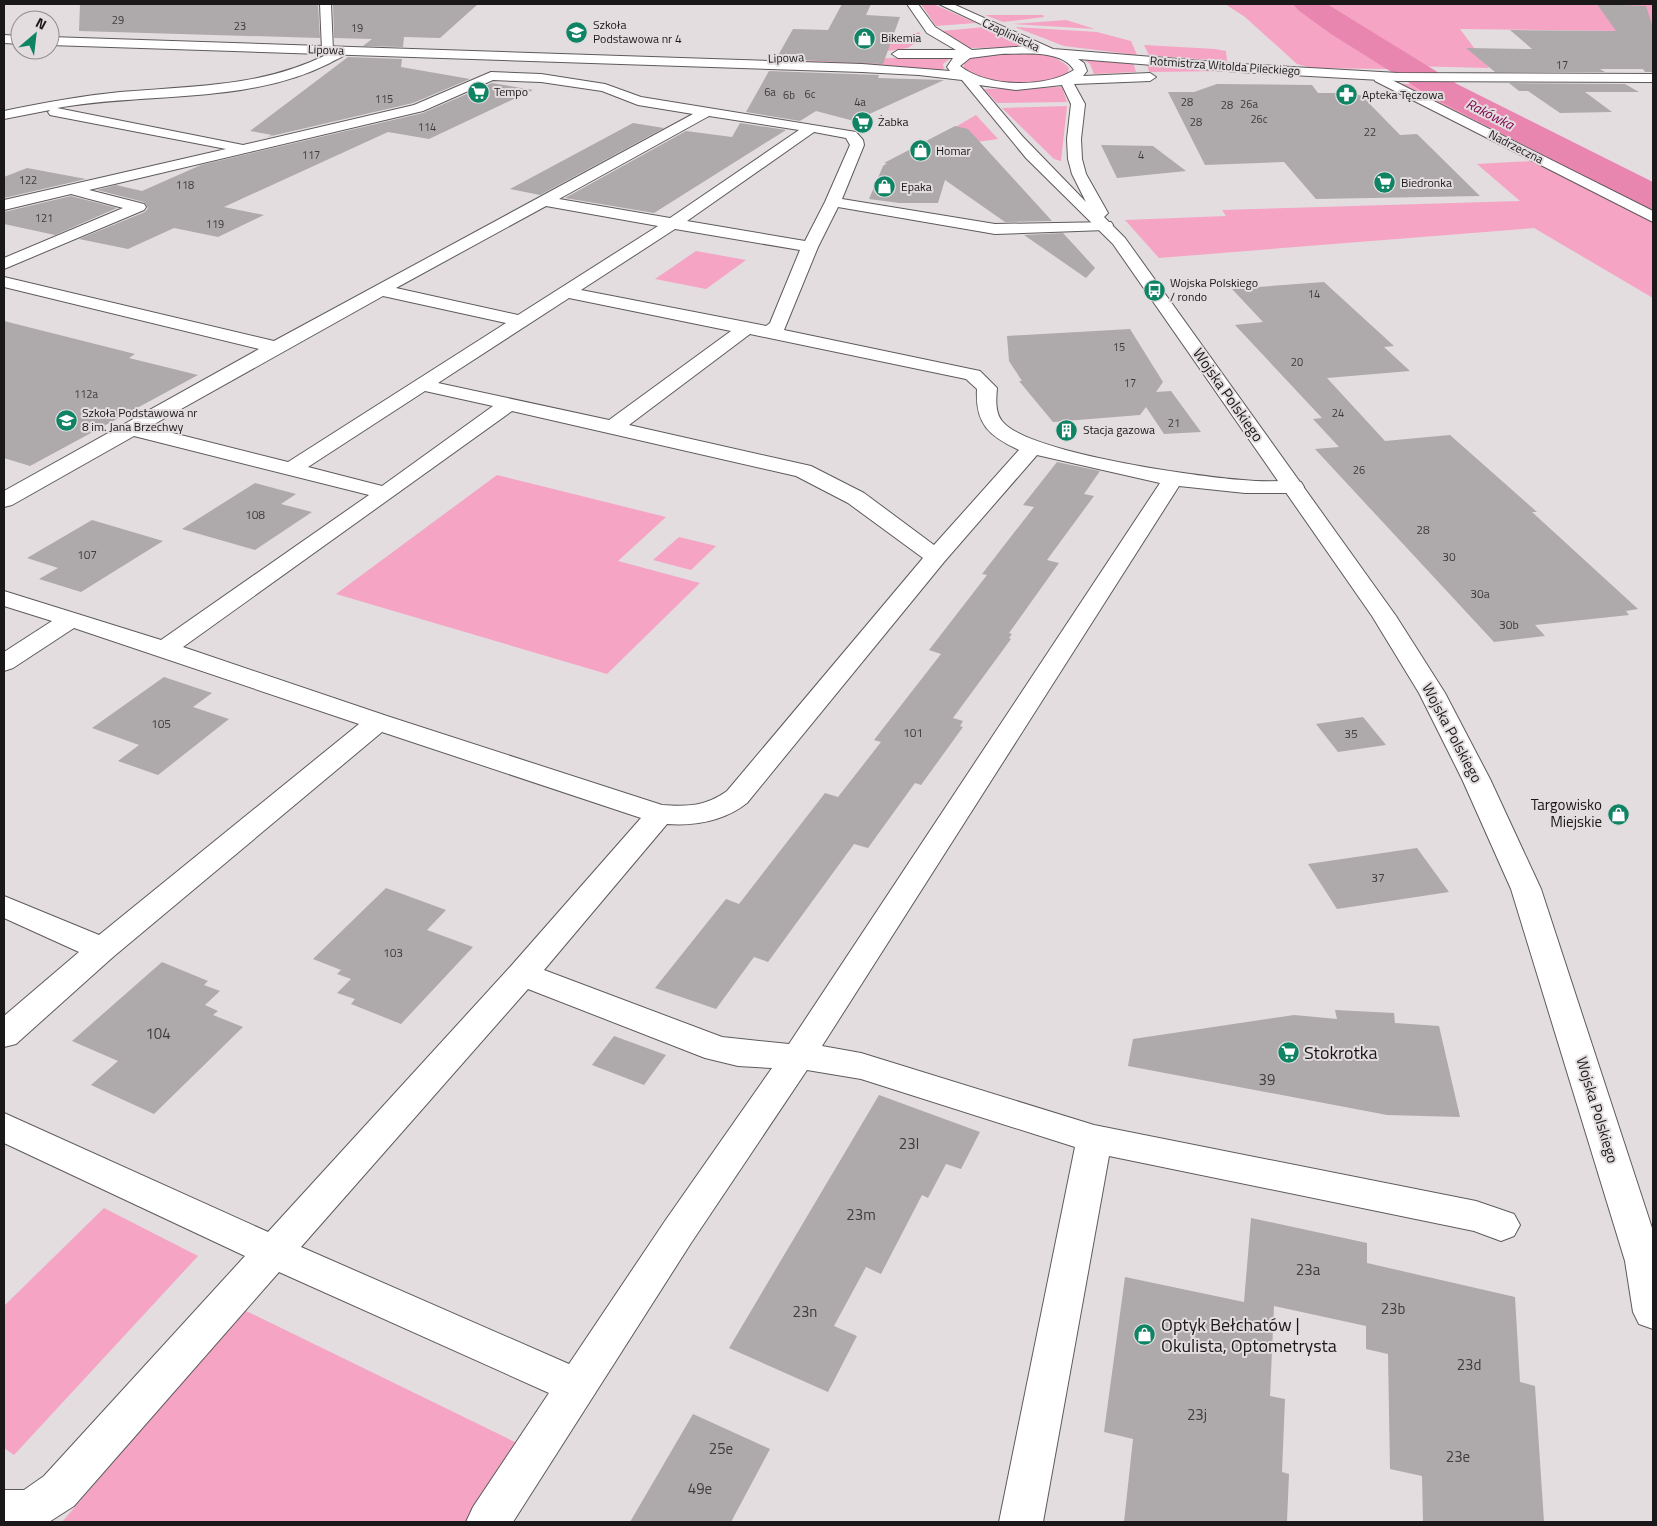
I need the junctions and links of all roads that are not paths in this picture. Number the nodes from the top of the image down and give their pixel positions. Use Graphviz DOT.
graph roads {
  1 [pos="325,4"];
  2 [pos="912,4"];
  3 [pos="944,4"];
  4 [pos="931,30"];
  5 [pos="60,41"];
  6 [pos="328,50"];
  7 [pos="343,51"];
  8 [pos="1051,53"];
  9 [pos="971,54"];
  10 [pos="868,55"];
  11 [pos="602,60"];
  12 [pos="1127,76"];
  13 [pos="966,77"];
  14 [pos="1163,77"];
  15 [pos="1180,77"];
  16 [pos="1398,77"];
  17 [pos="1380,78"];
  18 [pos="1653,78"];
  19 [pos="1066,80"];
  20 [pos="4,103"];
  21 [pos="1078,104"];
  22 [pos="36,108"];
  23 [pos="706,112"];
  24 [pos="4,115"];
  25 [pos="811,128"];
  26 [pos="242,150"];
  27 [pos="74,190"];
  28 [pos="544,201"];
  29 [pos="833,202"];
  30 [pos="4,205"];
  31 [pos="1653,217"];
  32 [pos="673,223"];
  33 [pos="1105,224"];
  34 [pos="810,247"];
  35 [pos="4,264"];
  36 [pos="4,282"];
  37 [pos="381,290"];
  38 [pos="565,292"];
  39 [pos="522,321"];
  40 [pos="745,329"];
  41 [pos="770,332"];
  42 [pos="276,347"];
  43 [pos="422,385"];
  44 [pos="509,404"];
  45 [pos="613,427"];
  46 [pos="132,429"];
  47 [pos="1032,448"];
  48 [pos="291,469"];
  49 [pos="1173,479"];
  50 [pos="1294,487"];
  51 [pos="386,493"];
  52 [pos="4,500"];
  53 [pos="936,557"];
  54 [pos="4,598"];
  55 [pos="70,620"];
  56 [pos="164,649"];
  57 [pos="4,663"];
  58 [pos="378,722"];
  59 [pos="660,814"];
  60 [pos="4,906"];
  61 [pos="102,949"];
  62 [pos="522,974"];
  63 [pos="4,1035"];
  64 [pos="798,1057"];
  65 [pos="4,1127"];
  66 [pos="1094,1139"];
  67 [pos="1501,1224"];
  68 [pos="274,1252"];
  69 [pos="1653,1312"];
  70 [pos="578,1387"];
  71 [pos="4,1511"];
  72 [pos="488,1522"];
  73 [pos="1021,1522"];
  1 -- 6 [label="street"];
  2 -- 4 [label="street"];
  3 -- 8 [label="street, Czapliniecka"];
  4 -- 9 [label="street"];
  4 -- 9 [label="street"];
  5 -- 6 [label="street, Lipowa"];
  6 -- 7 [label="street, Lipowa"];
  7 -- 11 [label="street, Lipowa"];
  7 -- 22 [label="street"];
  8 -- 9 [label="street, Rotmistrza Witolda Pileckiego"];
  8 -- 16 [label="street, Rotmistrza Witolda Pileckiego"];
  8 -- 19 [label="street, Czapliniecka"];
  9 -- 13 [label="street, Wojska Polskiego"];
  10 -- 11 [label="street, Lipowa"];
  11 -- 13 [label="street, Lipowa"];
  12 -- 14 [label="street, Rotmistrza Witolda Pileckiego"];
  12 -- 19 [label="street, Rotmistrza Witolda Pileckiego"];
  12 -- 21 [label="street"];
  13 -- 19 [label="street, Lipowa"];
  13 -- 33 [label="street, Wojska Polskiego"];
  15 -- 17 [label="street, Rotmistrza Witolda Pileckiego"];
  16 -- 17 [label="street, Rotmistrza Witolda Pileckiego"];
  16 -- 18 [label="street, Rotmistrza Witolda Pileckiego"];
  17 -- 31 [label="street, Nadrzeczna"];
  19 -- 21 [label="street"];
  20 -- 22 [label="street"];
  21 -- 33 [label="street, Wojska Polskiego"];
  22 -- 24 [label="street"];
  22 -- 26 [label="street"];
  23 -- 25 [label="street"];
  23 -- 26 [label="street"];
  23 -- 28 [label="street"];
  25 -- 29 [label="street"];
  25 -- 32 [label="street"];
  26 -- 27 [label="street"];
  27 -- 30 [label="street"];
  27 -- 35 [label="street"];
  28 -- 32 [label="street"];
  28 -- 37 [label="street"];
  29 -- 33 [label="street"];
  29 -- 34 [label="street"];
  32 -- 34 [label="street"];
  32 -- 38 [label="street"];
  33 -- 50 [label="street, Wojska Polskiego"];
  34 -- 41 [label="street"];
  36 -- 42 [label="street"];
  37 -- 39 [label="street"];
  37 -- 42 [label="street"];
  38 -- 39 [label="street"];
  38 -- 40 [label="street"];
  39 -- 43 [label="street"];
  40 -- 41 [label="street"];
  40 -- 45 [label="street"];
  41 -- 47 [label="street"];
  42 -- 46 [label="street"];
  43 -- 44 [label="street"];
  43 -- 48 [label="street"];
  44 -- 45 [label="street"];
  44 -- 51 [label="street"];
  45 -- 53 [label="street"];
  46 -- 48 [label="street"];
  46 -- 52 [label="street"];
  47 -- 49 [label="street"];
  47 -- 53 [label="street"];
  48 -- 51 [label="street"];
  49 -- 50 [label="street"];
  49 -- 64 [label="street"];
  50 -- 69 [label="street, Wojska Polskiego"];
  51 -- 56 [label="street"];
  53 -- 59 [label="street"];
  54 -- 55 [label="street"];
  55 -- 56 [label="street"];
  55 -- 57 [label="street"];
  56 -- 58 [label="street"];
  58 -- 59 [label="street"];
  58 -- 61 [label="street"];
  59 -- 62 [label="street"];
  60 -- 61 [label="street"];
  61 -- 63 [label="street"];
  62 -- 64 [label="street"];
  62 -- 68 [label="street"];
  64 -- 66 [label="street"];
  64 -- 70 [label="street"];
  65 -- 68 [label="street"];
  66 -- 67 [label="street"];
  66 -- 73 [label="street"];
  68 -- 70 [label="street"];
  68 -- 71 [label="street"];
  70 -- 72 [label="street"];
}
